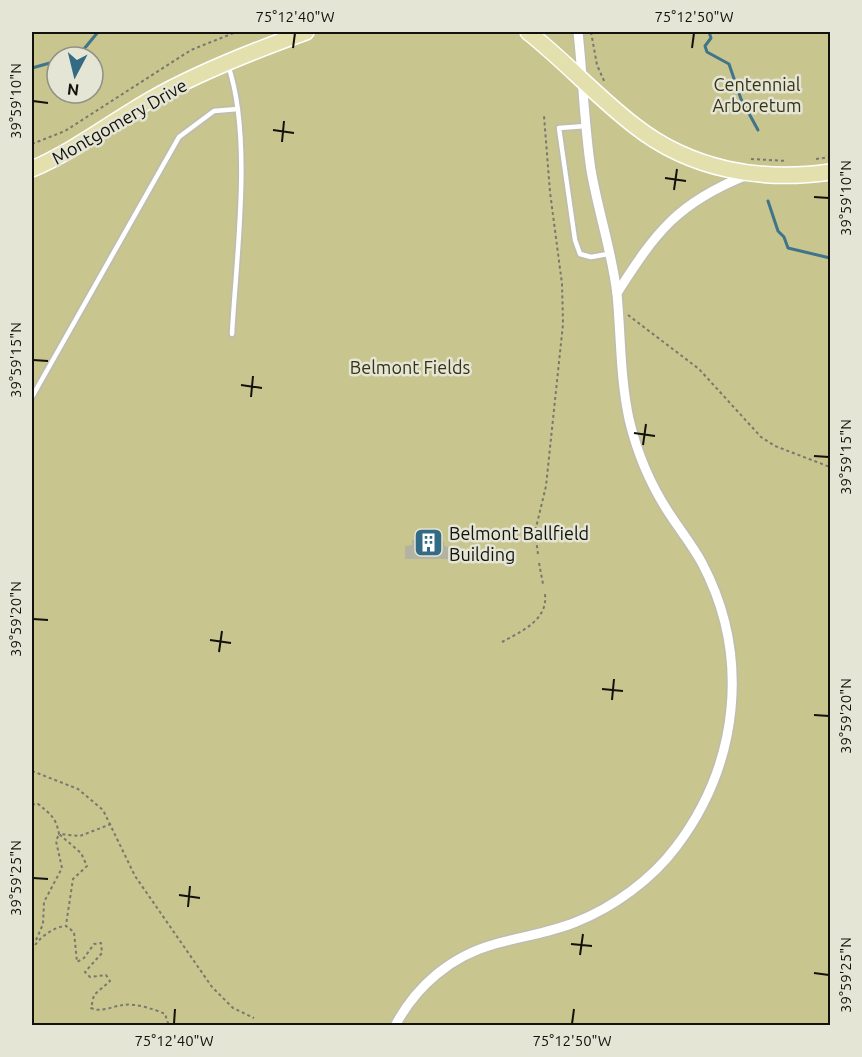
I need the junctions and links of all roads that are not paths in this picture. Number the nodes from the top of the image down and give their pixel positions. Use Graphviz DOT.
graph roads {
  1 [pos="306,32"];
  2 [pos="528,32"];
  3 [pos="578,32"];
  4 [pos="227,63"];
  5 [pos="583,79"];
  6 [pos="238,110"];
  7 [pos="586,126"];
  8 [pos="32,169"];
  9 [pos="831,172"];
  10 [pos="748,174"];
  11 [pos="608,254"];
  12 [pos="617,293"];
  13 [pos="232,334"];
  14 [pos="32,397"];
  15 [pos="395,1026"];
  1 -- 4 [label="main road, Montgomery Drive"];
  2 -- 5 [label="main road"];
  3 -- 5 [label="street"];
  4 -- 6 [label="lane"];
  4 -- 8 [label="main road, Montgomery Drive"];
  5 -- 7 [label="street"];
  5 -- 10 [label="main road"];
  6 -- 13 [label="lane"];
  6 -- 14 [label="lane"];
  7 -- 11 [label="street"];
  7 -- 11 [label="lane"];
  9 -- 10 [label="main road"];
  10 -- 12 [label="street"];
  11 -- 12 [label="street"];
  12 -- 15 [label="street"];
}
